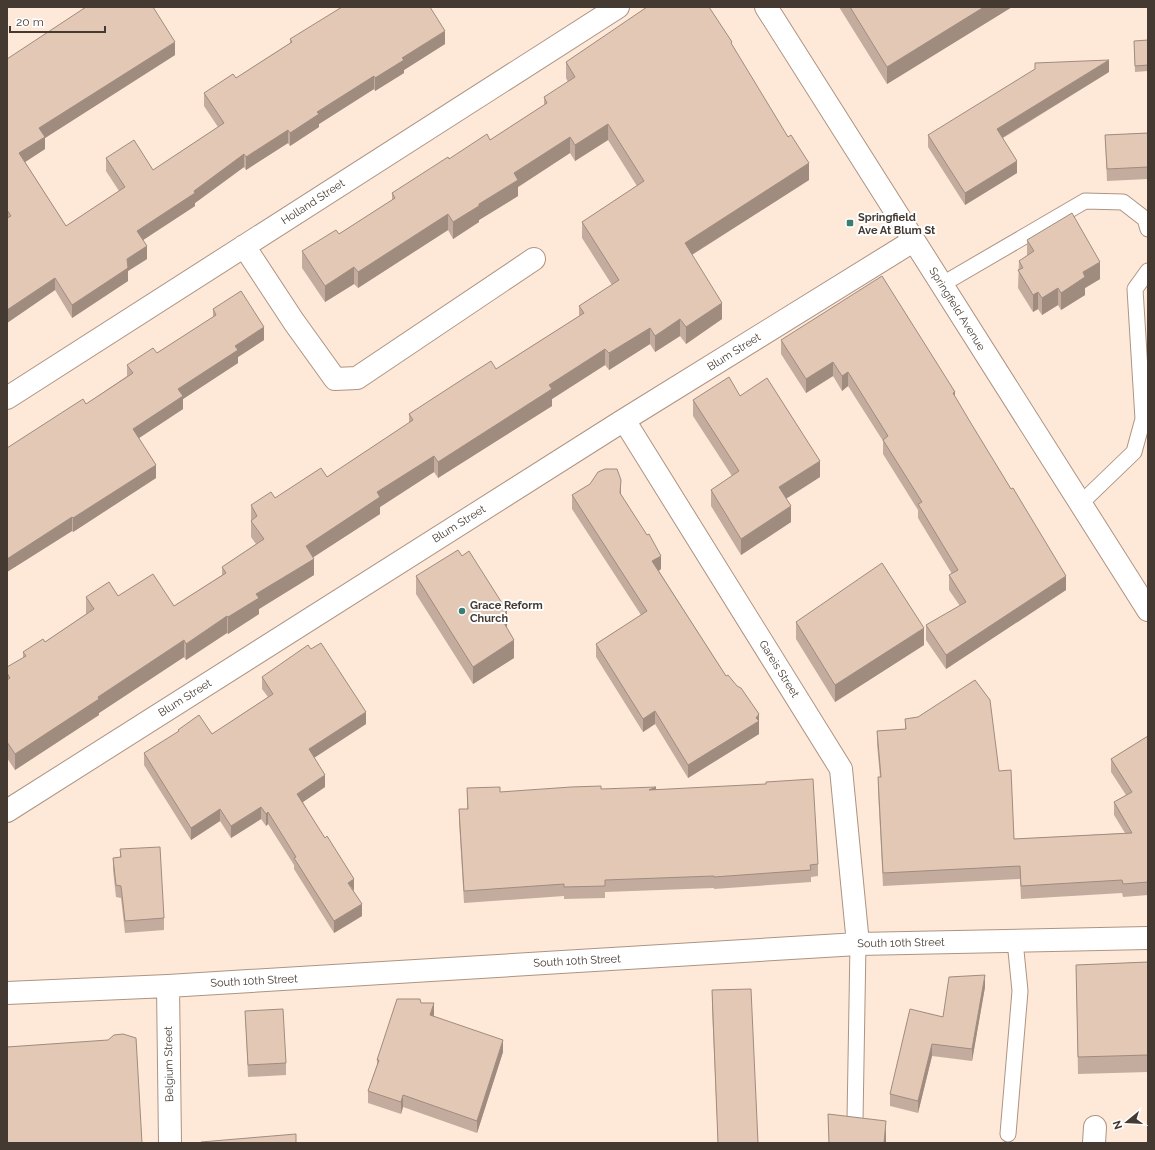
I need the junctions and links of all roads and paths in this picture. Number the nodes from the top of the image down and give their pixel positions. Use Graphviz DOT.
graph roads {
  1 [pos="618,7"];
  2 [pos="766,7"];
  3 [pos="1148,229"];
  4 [pos="913,241"];
  5 [pos="244,246"];
  6 [pos="534,259"];
  7 [pos="1148,270"];
  8 [pos="942,285"];
  9 [pos="1143,322"];
  10 [pos="7,398"];
  11 [pos="624,420"];
  12 [pos="1080,504"];
  13 [pos="1148,610"];
  14 [pos="7,811"];
  15 [pos="1148,938"];
  16 [pos="1015,941"];
  17 [pos="858,944"];
  18 [pos="168,986"];
  19 [pos="7,993"];
  20 [pos="855,1120"];
  21 [pos="1008,1134"];
  22 [pos="170,1143"];
  1 -- 5 [label="street, Holland Street"];
  2 -- 4 [label="street, Springfield Avenue"];
  3 -- 8 [label="lane"];
  4 -- 8 [label="street, Springfield Avenue"];
  4 -- 11 [label="street, Blum Street"];
  5 -- 6 [label="street"];
  5 -- 10 [label="street, Holland Street"];
  7 -- 9 [label="lane"];
  8 -- 12 [label="street, Springfield Avenue"];
  9 -- 12 [label="lane"];
  11 -- 14 [label="street, Blum Street"];
  11 -- 17 [label="street, Gareis Street"];
  12 -- 13 [label="street, Springfield Avenue"];
  15 -- 16 [label="street, South 10th Street"];
  16 -- 17 [label="street, South 10th Street"];
  16 -- 21 [label="lane"];
  17 -- 18 [label="street, South 10th Street"];
  17 -- 20 [label="lane"];
  18 -- 19 [label="street, South 10th Street"];
  18 -- 22 [label="street, Belgium Street"];
}
